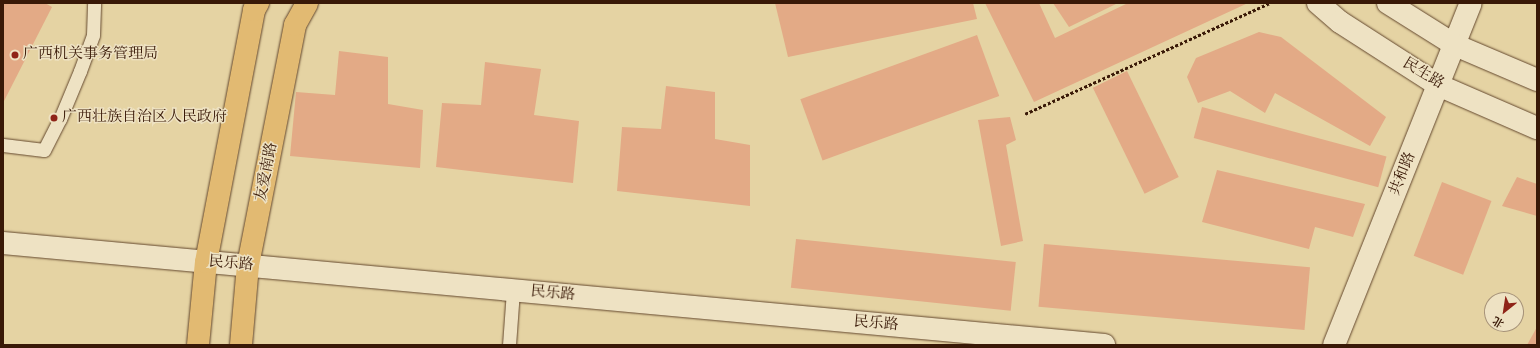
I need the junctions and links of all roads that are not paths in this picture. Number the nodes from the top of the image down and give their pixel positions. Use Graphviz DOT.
graph roads {
  1 [pos="94,3"];
  2 [pos="258,3"];
  3 [pos="307,3"];
  4 [pos="1318,3"];
  5 [pos="1388,3"];
  6 [pos="1471,3"];
  7 [pos="1455,45"];
  8 [pos="1537,80"];
  9 [pos="1438,86"];
  10 [pos="1537,128"];
  11 [pos="3,145"];
  12 [pos="3,243"];
  13 [pos="206,262"];
  14 [pos="248,266"];
  15 [pos="513,290"];
  16 [pos="198,345"];
  17 [pos="241,345"];
  18 [pos="509,345"];
  19 [pos="1104,345"];
  20 [pos="1334,345"];
  1 -- 11 [label="lane"];
  2 -- 13 [label="main road"];
  3 -- 14 [label="main road, 友爱南路"];
  4 -- 9 [label="street, 民生路"];
  5 -- 7 [label="street"];
  6 -- 7 [label="street, 共和路"];
  7 -- 8 [label="street"];
  7 -- 9 [label="street, 共和路"];
  9 -- 10 [label="street, 民生路"];
  9 -- 20 [label="street, 共和路"];
  12 -- 13 [label="street, 民乐路"];
  13 -- 14 [label="street, 民乐路"];
  13 -- 16 [label="main road"];
  14 -- 15 [label="street, 民乐路"];
  14 -- 17 [label="main road, 友爱南路"];
  15 -- 18 [label="lane"];
  15 -- 19 [label="street, 民乐路"];
}
